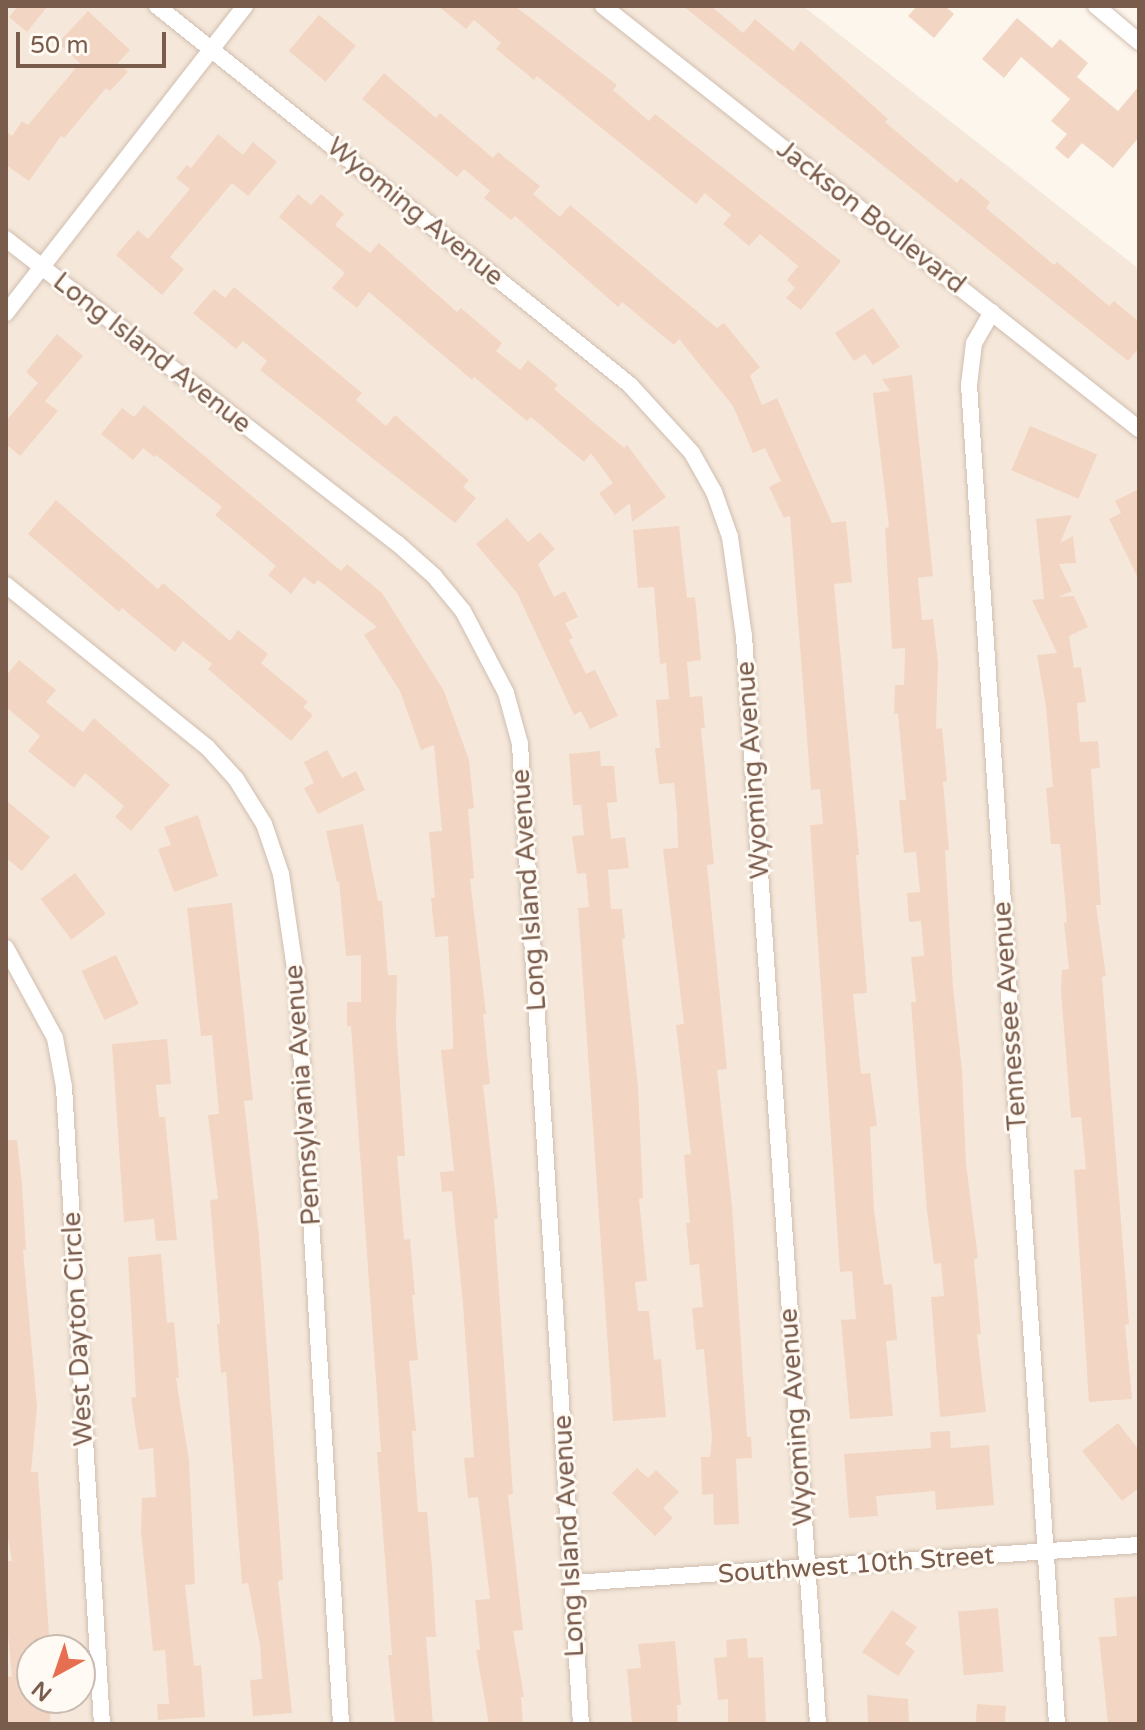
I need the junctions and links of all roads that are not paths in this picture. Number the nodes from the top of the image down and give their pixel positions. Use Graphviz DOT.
graph roads {
  1 [pos="157,6"];
  2 [pos="245,6"];
  3 [pos="603,6"];
  4 [pos="1096,6"];
  5 [pos="1139,42"];
  6 [pos="212,50"];
  7 [pos="6,239"];
  8 [pos="41,267"];
  9 [pos="992,312"];
  10 [pos="6,313"];
  11 [pos="1139,429"];
  12 [pos="6,585"];
  13 [pos="6,948"];
  14 [pos="1139,1545"];
  15 [pos="1045,1552"];
  16 [pos="806,1569"];
  17 [pos="573,1583"];
  18 [pos="102,1724"];
  19 [pos="341,1724"];
  20 [pos="581,1724"];
  21 [pos="818,1724"];
  22 [pos="1057,1724"];
  1 -- 6 [label="street, Wyoming Avenue"];
  2 -- 6 [label="street"];
  3 -- 9 [label="street, Jackson Boulevard"];
  4 -- 5 [label="street"];
  6 -- 8 [label="street"];
  6 -- 16 [label="street, Wyoming Avenue"];
  7 -- 8 [label="street, Long Island Avenue"];
  8 -- 10 [label="street"];
  8 -- 17 [label="street, Long Island Avenue"];
  9 -- 11 [label="street, Jackson Boulevard"];
  9 -- 15 [label="street, Tennessee Avenue"];
  12 -- 19 [label="street, Pennsylvania Avenue"];
  13 -- 18 [label="street, West Dayton Circle"];
  14 -- 15 [label="street, Southwest 10th Street"];
  15 -- 16 [label="street, Southwest 10th Street"];
  15 -- 22 [label="street, Tennessee Avenue"];
  16 -- 17 [label="street, Southwest 10th Street"];
  16 -- 21 [label="street, Wyoming Avenue"];
  17 -- 20 [label="street, Long Island Avenue"];
}
